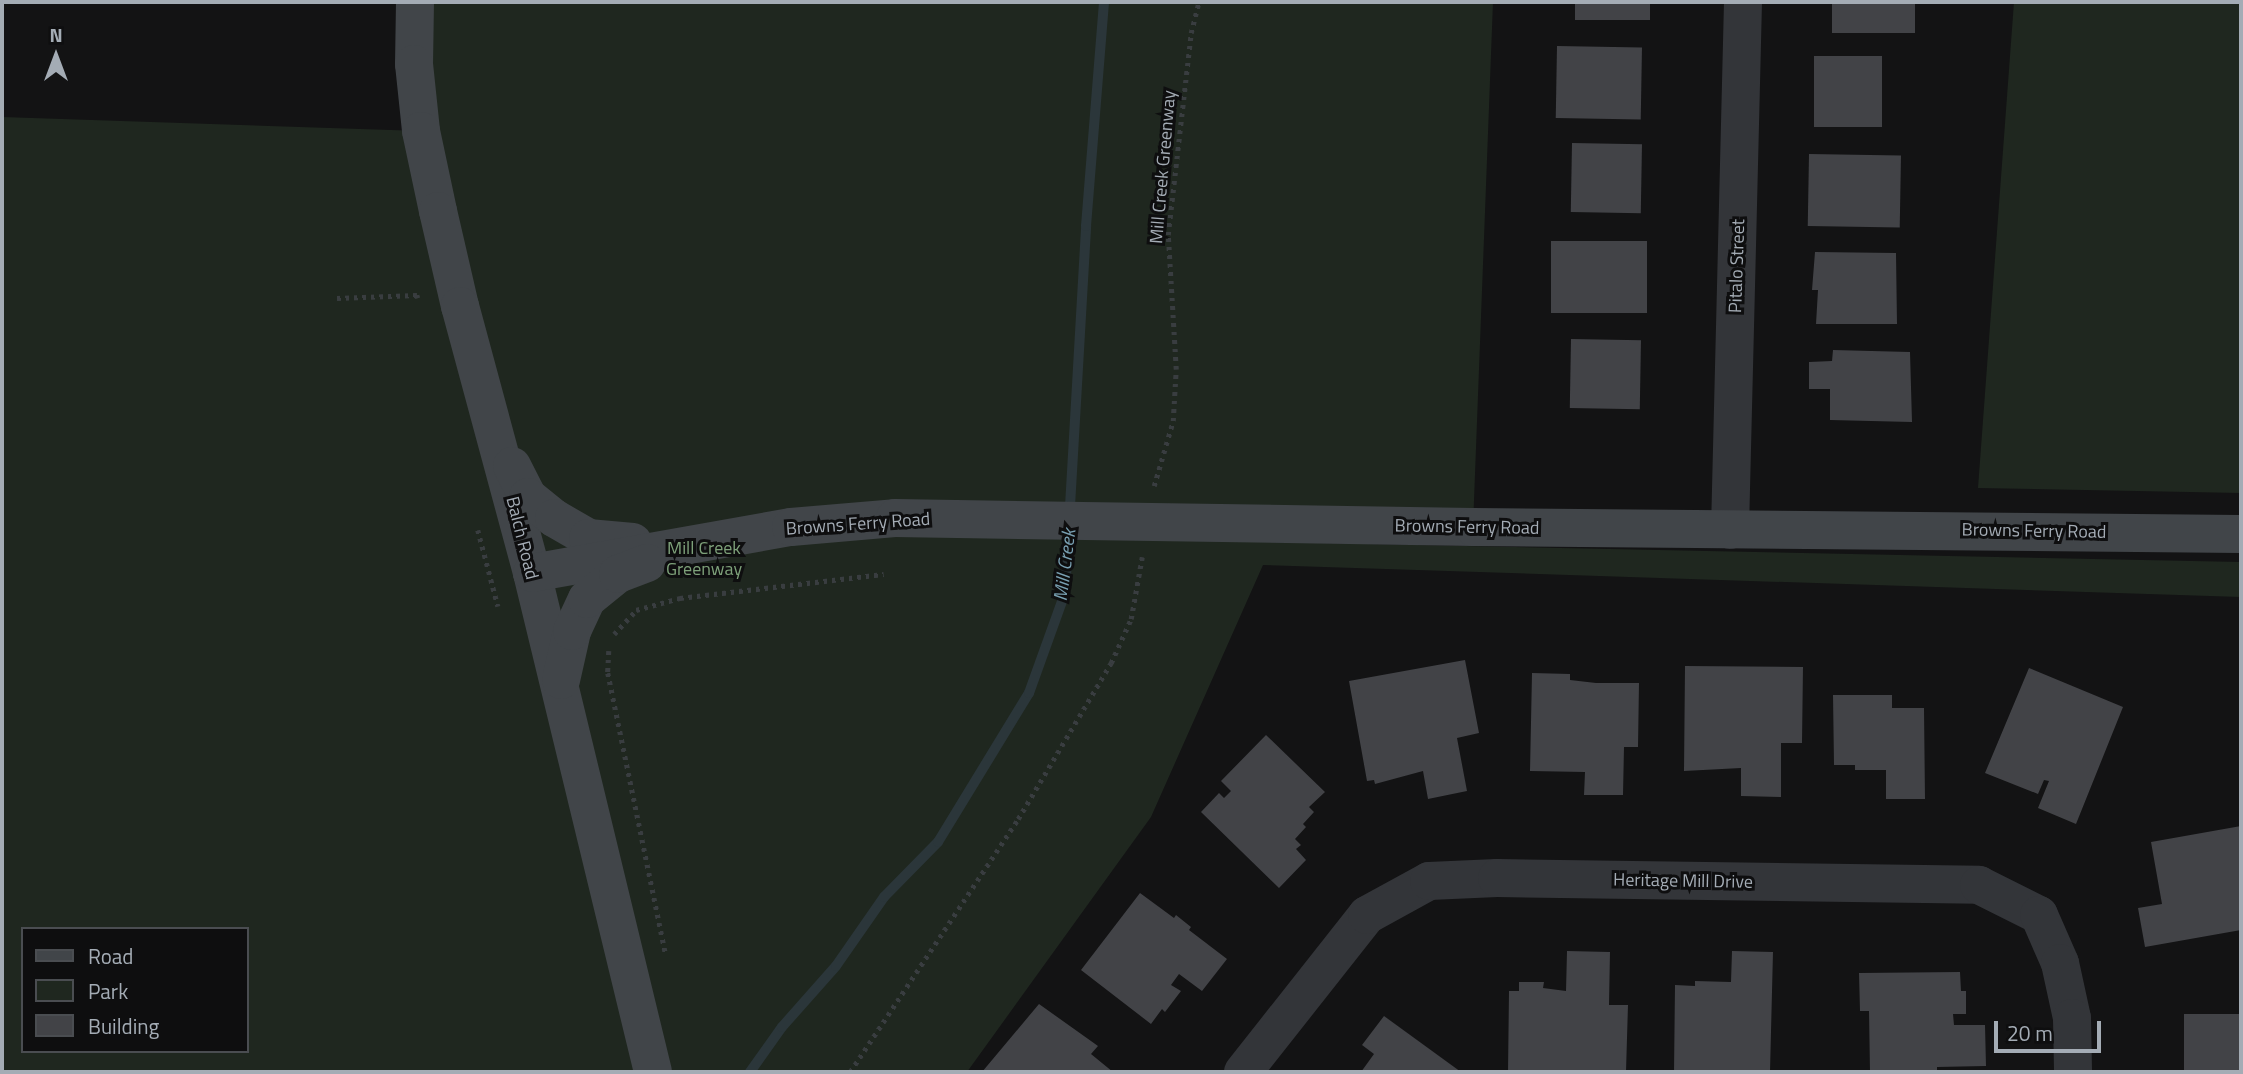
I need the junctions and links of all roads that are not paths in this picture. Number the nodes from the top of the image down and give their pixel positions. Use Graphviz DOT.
graph roads {
  1 [pos="415,2"];
  2 [pos="1743,2"];
  3 [pos="495,432"];
  4 [pos="1730,530"];
  5 [pos="2241,534"];
  6 [pos="695,545"];
  7 [pos="532,573"];
  8 [pos="559,689"];
  9 [pos="653,1072"];
  10 [pos="1243,1072"];
  11 [pos="2073,1072"];
  1 -- 3 [label="street, Balch Road"];
  2 -- 4 [label="street, Pitalo Street"];
  3 -- 6 [label="street, Browns Ferry Road"];
  3 -- 7 [label="street, Balch Road"];
  4 -- 5 [label="street, Browns Ferry Road"];
  4 -- 6 [label="street, Browns Ferry Road"];
  6 -- 7 [label="street, Browns Ferry Road"];
  6 -- 8 [label="street, Browns Ferry Road"];
  7 -- 8 [label="street, Balch Road"];
  8 -- 9 [label="street, Balch Road"];
  10 -- 11 [label="street, Heritage Mill Drive"];
}
